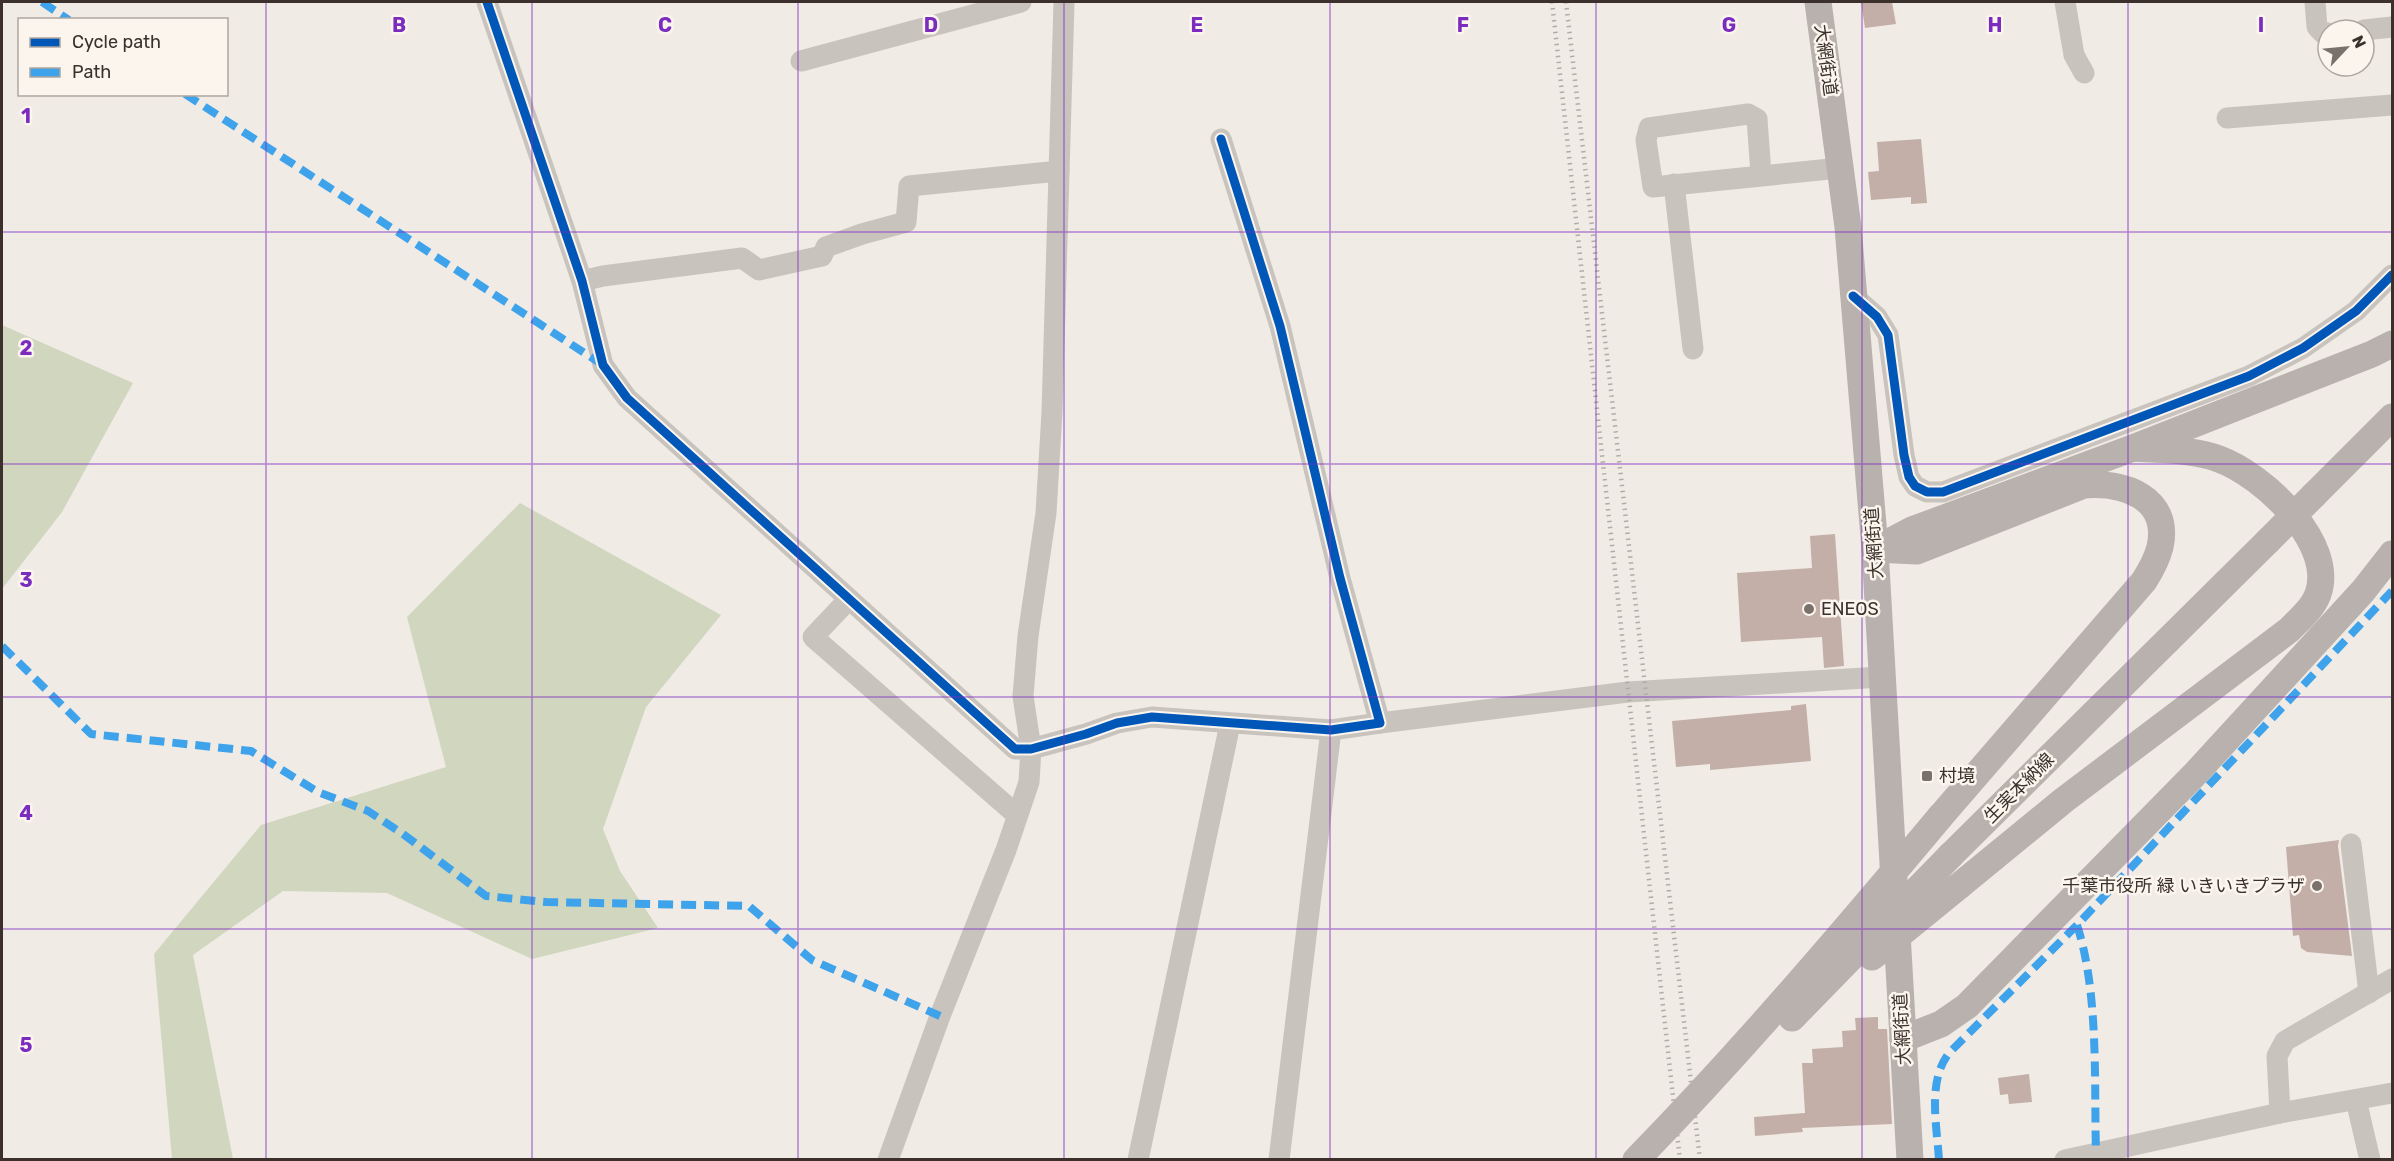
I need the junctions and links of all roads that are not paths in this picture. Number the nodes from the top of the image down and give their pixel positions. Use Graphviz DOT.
graph roads {
  1 [pos="487,2"];
  2 [pos="1021,2"];
  3 [pos="1064,2"];
  4 [pos="1818,2"];
  5 [pos="2065,2"];
  6 [pos="2315,2"];
  7 [pos="2316,18"];
  8 [pos="2392,27"];
  9 [pos="2376,29"];
  10 [pos="801,61"];
  11 [pos="2084,73"];
  12 [pos="2392,105"];
  13 [pos="2227,118"];
  14 [pos="1221,139"];
  15 [pos="1840,168"];
  16 [pos="1059,171"];
  17 [pos="1761,174"];
  18 [pos="1674,184"];
  19 [pos="2392,275"];
  20 [pos="582,281"];
  21 [pos="1853,296"];
  22 [pos="2392,344"];
  23 [pos="1693,349"];
  24 [pos="2392,417"];
  25 [pos="2133,448"];
  26 [pos="1875,549"];
  27 [pos="2392,554"];
  28 [pos="849,599"];
  29 [pos="1882,677"];
  30 [pos="1380,723"];
  31 [pos="1230,724"];
  32 [pos="1331,730"];
  33 [pos="1031,749"];
  34 [pos="1017,815"];
  35 [pos="2351,844"];
  36 [pos="2392,979"];
  37 [pos="2369,993"];
  38 [pos="1790,1021"];
  39 [pos="1903,1038"];
  40 [pos="2392,1093"];
  41 [pos="2356,1101"];
  42 [pos="2280,1113"];
  43 [pos="888,1160"];
  44 [pos="1138,1160"];
  45 [pos="1279,1160"];
  46 [pos="1636,1160"];
  47 [pos="1644,1160"];
  48 [pos="1910,1160"];
  49 [pos="2065,1160"];
  50 [pos="2370,1160"];
  1 -- 20 [label="street"];
  2 -- 10 [label="street"];
  3 -- 16 [label="street"];
  4 -- 15 [label="main road, 大網街道"];
  5 -- 11 [label="street"];
  6 -- 7 [label="street"];
  8 -- 9 [label="street"];
  12 -- 13 [label="street"];
  14 -- 30 [label="street"];
  15 -- 17 [label="street"];
  15 -- 21 [label="main road, 大網街道"];
  16 -- 20 [label="street"];
  16 -- 33 [label="street"];
  17 -- 18 [label="street"];
  17 -- 18 [label="street"];
  18 -- 23 [label="street"];
  19 -- 21 [label="street"];
  20 -- 28 [label="street"];
  21 -- 26 [label="main road, 大網街道"];
  22 -- 25 [label="main road"];
  24 -- 38 [label="main road, 生実本納線, bridge"];
  25 -- 26 [label="main road"];
  25 -- 38 [label="main road, bridge"];
  26 -- 29 [label="main road, 大網街道"];
  26 -- 46 [label="main road, bridge"];
  27 -- 39 [label="main road"];
  28 -- 33 [label="street"];
  28 -- 34 [label="street"];
  29 -- 30 [label="street"];
  29 -- 39 [label="main road, 大網街道"];
  30 -- 32 [label="street"];
  31 -- 32 [label="street"];
  31 -- 33 [label="street"];
  31 -- 44 [label="street"];
  32 -- 45 [label="street"];
  33 -- 34 [label="street"];
  34 -- 43 [label="street"];
  35 -- 37 [label="street"];
  36 -- 37 [label="street"];
  37 -- 42 [label="street"];
  38 -- 47 [label="main road, 生実本納線"];
  39 -- 48 [label="main road, 大網街道"];
  40 -- 41 [label="street"];
  41 -- 42 [label="street"];
  41 -- 50 [label="street"];
  42 -- 49 [label="street"];
}
